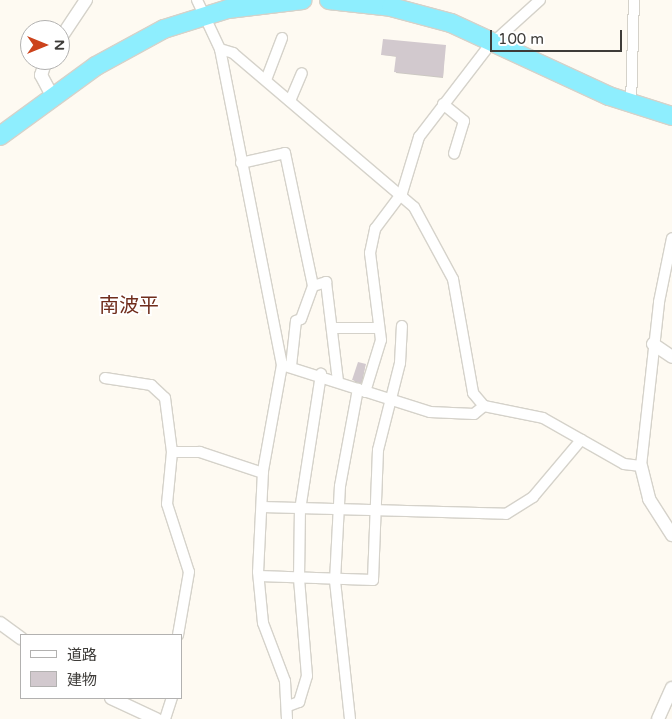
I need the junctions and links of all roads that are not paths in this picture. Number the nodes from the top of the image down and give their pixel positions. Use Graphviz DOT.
graph roads {
  1 [pos="86,0"];
  2 [pos="302,0"];
  3 [pos="329,0"];
  4 [pos="540,0"];
  5 [pos="634,0"];
  6 [pos="369,2"];
  7 [pos="201,7"];
  8 [pos="70,24"];
  9 [pos="282,38"];
  10 [pos="494,41"];
  11 [pos="220,49"];
  12 [pos="42,70"];
  13 [pos="302,73"];
  14 [pos="266,80"];
  15 [pos="52,96"];
  16 [pos="290,101"];
  17 [pos="443,104"];
  18 [pos="631,105"];
  19 [pos="672,116"];
  20 [pos="0,136"];
  21 [pos="454,154"];
  22 [pos="241,163"];
  23 [pos="402,193"];
  24 [pos="672,238"];
  25 [pos="313,286"];
  26 [pos="402,326"];
  27 [pos="333,328"];
  28 [pos="379,328"];
  29 [pos="653,344"];
  30 [pos="672,358"];
  31 [pos="287,365"];
  32 [pos="321,374"];
  33 [pos="105,378"];
  34 [pos="338,381"];
  35 [pos="362,391"];
  36 [pos="393,401"];
  37 [pos="484,406"];
  38 [pos="581,440"];
  39 [pos="172,452"];
  40 [pos="641,466"];
  41 [pos="263,474"];
  42 [pos="262,507"];
  43 [pos="300,510"];
  44 [pos="378,510"];
  45 [pos="338,512"];
  46 [pos="672,535"];
  47 [pos="259,576"];
  48 [pos="298,579"];
  49 [pos="335,581"];
  50 [pos="0,623"];
  51 [pos="178,634"];
  52 [pos="20,637"];
  53 [pos="672,688"];
  54 [pos="113,699"];
  55 [pos="172,699"];
  56 [pos="288,706"];
  57 [pos="140,716"];
  58 [pos="156,719"];
  59 [pos="165,719"];
  60 [pos="287,719"];
  61 [pos="350,719"];
  62 [pos="658,719"];
  1 -- 8 [label="street"];
  2 -- 7 [label="highway"];
  3 -- 6 [label="highway"];
  4 -- 10 [label="street"];
  5 -- 18 [label="street"];
  6 -- 10 [label="highway"];
  7 -- 11 [label="street"];
  7 -- 15 [label="highway"];
  9 -- 14 [label="street"];
  10 -- 17 [label="street"];
  10 -- 18 [label="highway"];
  11 -- 14 [label="street"];
  11 -- 22 [label="street"];
  12 -- 15 [label="street"];
  13 -- 16 [label="street"];
  14 -- 16 [label="street"];
  15 -- 20 [label="highway"];
  16 -- 23 [label="street"];
  17 -- 21 [label="street"];
  17 -- 23 [label="street"];
  18 -- 19 [label="highway"];
  22 -- 25 [label="street"];
  22 -- 31 [label="street"];
  23 -- 28 [label="street"];
  23 -- 37 [label="street"];
  24 -- 29 [label="street"];
  25 -- 27 [label="street"];
  25 -- 31 [label="street"];
  26 -- 36 [label="street"];
  27 -- 28 [label="street"];
  27 -- 34 [label="street"];
  28 -- 35 [label="street"];
  29 -- 30 [label="street"];
  29 -- 40 [label="street"];
  31 -- 32 [label="street"];
  31 -- 41 [label="street"];
  32 -- 34 [label="street"];
  32 -- 43 [label="street"];
  33 -- 39 [label="street"];
  34 -- 35 [label="street"];
  35 -- 36 [label="street"];
  35 -- 45 [label="street"];
  36 -- 37 [label="street"];
  36 -- 44 [label="street"];
  37 -- 38 [label="street"];
  38 -- 40 [label="street"];
  38 -- 44 [label="street"];
  39 -- 41 [label="street"];
  39 -- 51 [label="street"];
  40 -- 46 [label="street"];
  41 -- 42 [label="street"];
  42 -- 43 [label="street"];
  42 -- 47 [label="street"];
  43 -- 45 [label="street"];
  43 -- 48 [label="street"];
  44 -- 45 [label="street"];
  44 -- 49 [label="street"];
  45 -- 49 [label="street"];
  47 -- 48 [label="street"];
  47 -- 56 [label="street"];
  48 -- 49 [label="street"];
  48 -- 56 [label="street"];
  49 -- 61 [label="street"];
  50 -- 52 [label="street"];
  53 -- 62 [label="street"];
  54 -- 57 [label="street"];
  55 -- 59 [label="street"];
  56 -- 60 [label="street"];
  57 -- 58 [label="street"];
}
